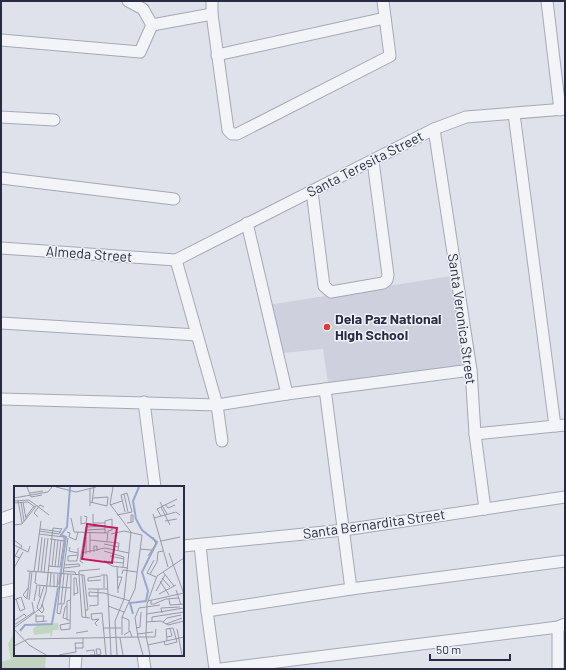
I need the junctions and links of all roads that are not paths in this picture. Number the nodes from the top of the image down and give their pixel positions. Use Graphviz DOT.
graph roads {
  1 [pos="128,1"];
  2 [pos="212,1"];
  3 [pos="383,1"];
  4 [pos="547,1"];
  5 [pos="212,14"];
  6 [pos="385,18"];
  7 [pos="152,25"];
  8 [pos="1,40"];
  9 [pos="217,55"];
  10 [pos="562,110"];
  11 [pos="514,114"];
  12 [pos="1,117"];
  13 [pos="54,120"];
  14 [pos="434,129"];
  15 [pos="373,161"];
  16 [pos="1,178"];
  17 [pos="312,191"];
  18 [pos="174,199"];
  19 [pos="247,223"];
  20 [pos="1,248"];
  21 [pos="176,260"];
  22 [pos="1,323"];
  23 [pos="197,335"];
  24 [pos="471,370"];
  25 [pos="325,389"];
  26 [pos="287,394"];
  27 [pos="1,399"];
  28 [pos="144,402"];
  29 [pos="217,405"];
  30 [pos="560,425"];
  31 [pos="475,434"];
  32 [pos="222,441"];
  33 [pos="155,486"];
  34 [pos="565,497"];
  35 [pos="485,509"];
  36 [pos="14,514"];
  37 [pos="1,519"];
  38 [pos="344,530"];
  39 [pos="200,545"];
  40 [pos="184,546"];
  41 [pos="565,561"];
  42 [pos="14,589"];
  43 [pos="351,589"];
  44 [pos="1,592"];
  45 [pos="207,611"];
  46 [pos="561,625"];
  47 [pos="76,656"];
  48 [pos="143,656"];
  49 [pos="75,669"];
  50 [pos="145,669"];
  51 [pos="216,669"];
  52 [pos="221,669"];
  53 [pos="558,669"];
  1 -- 7 [label="street"];
  2 -- 5 [label="street"];
  3 -- 6 [label="street"];
  4 -- 10 [label="street"];
  5 -- 7 [label="street"];
  5 -- 9 [label="street"];
  6 -- 9 [label="street"];
  6 -- 9 [label="street"];
  7 -- 8 [label="street"];
  10 -- 11 [label="street, Santa Teresita Street"];
  11 -- 14 [label="street, Santa Teresita Street"];
  11 -- 30 [label="street"];
  12 -- 13 [label="street"];
  14 -- 15 [label="street, Santa Teresita Street"];
  14 -- 24 [label="street, Santa Veronica Street"];
  15 -- 17 [label="street, Santa Teresita Street"];
  15 -- 17 [label="street"];
  16 -- 18 [label="street"];
  17 -- 19 [label="street, Santa Teresita Street"];
  19 -- 21 [label="street, Santa Teresita Street"];
  19 -- 26 [label="street"];
  20 -- 21 [label="street, Almeda Street"];
  21 -- 23 [label="street"];
  22 -- 23 [label="street"];
  23 -- 29 [label="street"];
  24 -- 25 [label="street"];
  24 -- 31 [label="street, Santa Veronica Street"];
  25 -- 26 [label="street"];
  25 -- 38 [label="street"];
  26 -- 29 [label="street"];
  27 -- 28 [label="street"];
  28 -- 29 [label="street"];
  28 -- 33 [label="street"];
  29 -- 32 [label="street"];
  30 -- 31 [label="street"];
  31 -- 35 [label="street, Santa Veronica Street"];
  34 -- 35 [label="street, Santa Bernardita Street"];
  35 -- 38 [label="street, Santa Bernardita Street"];
  36 -- 37 [label="street"];
  38 -- 39 [label="street, Santa Bernardita Street"];
  38 -- 43 [label="street"];
  39 -- 40 [label="street, Santa Bernardita Street"];
  39 -- 45 [label="street"];
  41 -- 43 [label="street"];
  42 -- 44 [label="street"];
  43 -- 45 [label="street"];
  45 -- 51 [label="street"];
  46 -- 52 [label="street"];
  46 -- 53 [label="street"];
  47 -- 49 [label="street"];
  48 -- 50 [label="street"];
}
